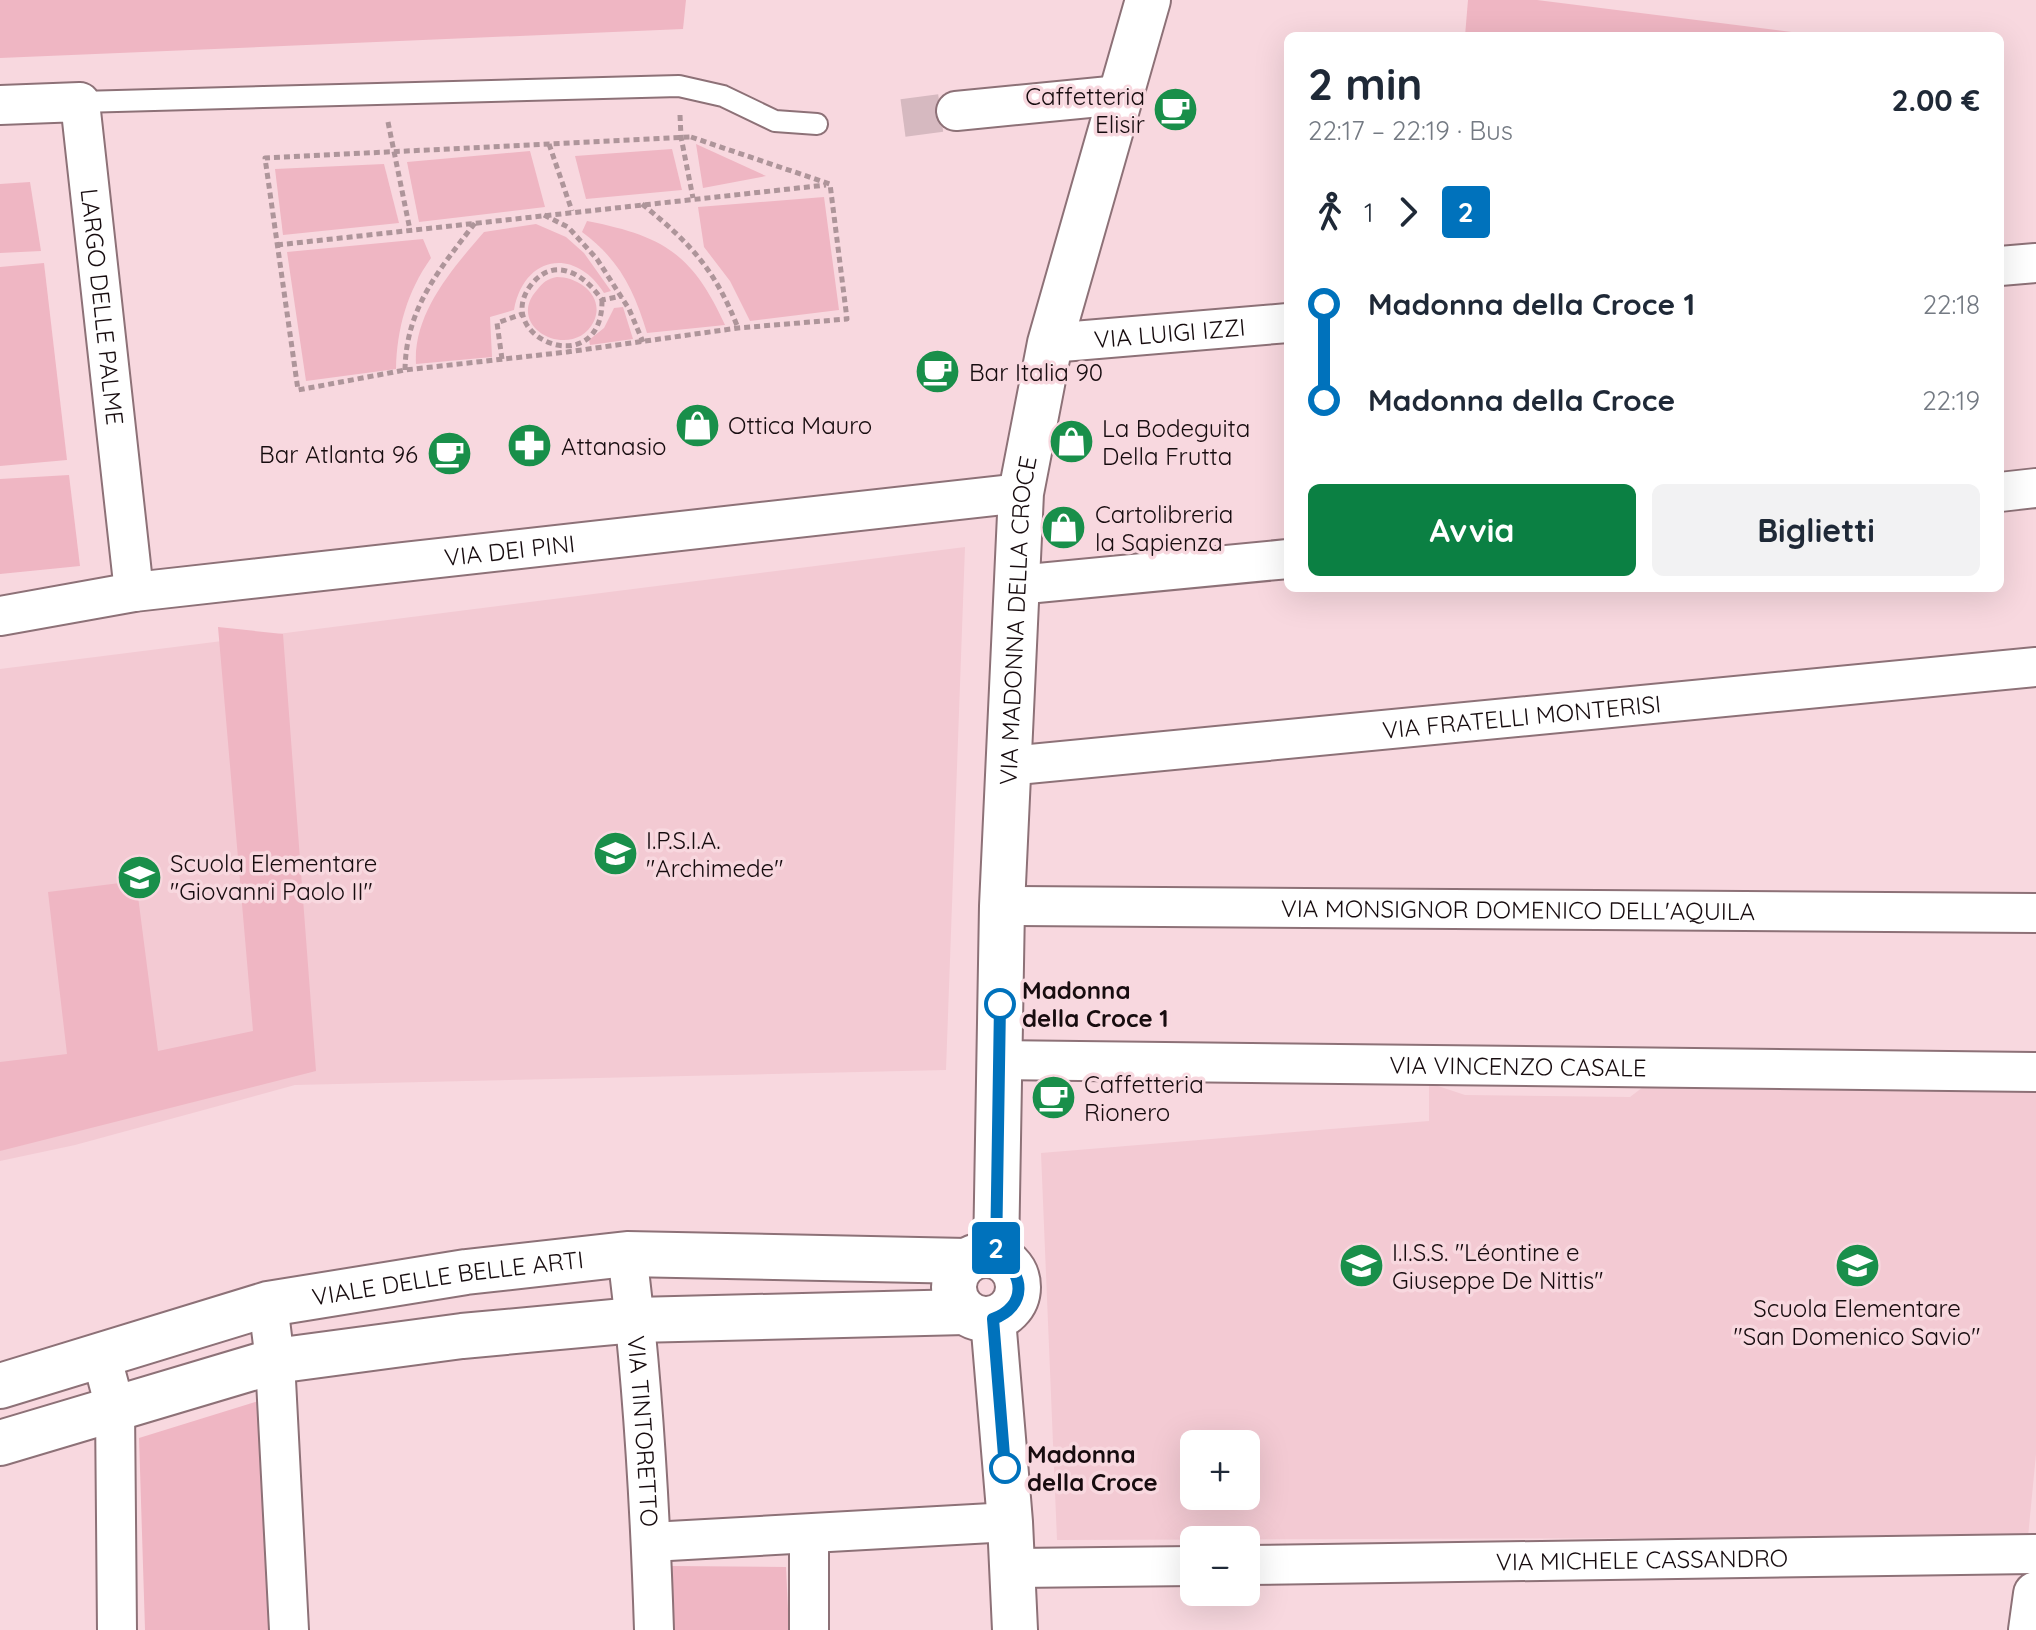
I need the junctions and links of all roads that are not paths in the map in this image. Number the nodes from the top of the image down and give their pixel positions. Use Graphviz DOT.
graph roads {
  1 [pos="1148,0"];
  2 [pos="1120,95"];
  3 [pos="80,102"];
  4 [pos="0,105"];
  5 [pos="956,111"];
  6 [pos="817,124"];
  7 [pos="2036,263"];
  8 [pos="2004,266"];
  9 [pos="1284,323"];
  10 [pos="1050,343"];
  11 [pos="2036,488"];
  12 [pos="2004,492"];
  13 [pos="1021,493"];
  14 [pos="1284,559"];
  15 [pos="1016,585"];
  16 [pos="134,592"];
  17 [pos="0,616"];
  18 [pos="2036,667"];
  19 [pos="1008,766"];
  20 [pos="1002,906"];
  21 [pos="2036,913"];
  22 [pos="998,1060"];
  23 [pos="2036,1072"];
  24 [pos="627,1254"];
  25 [pos="982,1258"];
  26 [pos="268,1304"];
  27 [pos="979,1316"];
  28 [pos="635,1320"];
  29 [pos="101,1355"];
  30 [pos="275,1361"];
  31 [pos="0,1386"];
  32 [pos="115,1407"];
  33 [pos="0,1443"];
  34 [pos="1010,1522"];
  35 [pos="809,1534"];
  36 [pos="651,1542"];
  37 [pos="2036,1554"];
  38 [pos="1260,1565"];
  39 [pos="1180,1566"];
  40 [pos="1012,1568"];
  41 [pos="2036,1594"];
  42 [pos="117,1630"];
  43 [pos="289,1630"];
  44 [pos="654,1630"];
  45 [pos="809,1630"];
  46 [pos="1015,1630"];
  47 [pos="2031,1630"];
  1 -- 2 [label="street, VIA MADONNA DELLA CROCE"];
  2 -- 5 [label="street"];
  2 -- 10 [label="street, VIA MADONNA DELLA CROCE"];
  3 -- 4 [label="street"];
  3 -- 6 [label="lane"];
  3 -- 16 [label="street, LARGO DELLE PALME"];
  7 -- 8 [label="street"];
  9 -- 10 [label="street, VIA LUIGI IZZI"];
  10 -- 13 [label="street, VIA MADONNA DELLA CROCE"];
  11 -- 12 [label="street"];
  13 -- 15 [label="street, VIA MADONNA DELLA CROCE"];
  13 -- 16 [label="street, VIA DEI PINI"];
  14 -- 15 [label="street"];
  15 -- 19 [label="street, VIA MADONNA DELLA CROCE"];
  16 -- 17 [label="street, VIA DEI PINI"];
  18 -- 19 [label="street, VIA FRATELLI MONTERISI"];
  19 -- 20 [label="street, VIA MADONNA DELLA CROCE"];
  20 -- 21 [label="street, VIA MONSIGNOR DOMENICO DELL'AQUILA"];
  20 -- 22 [label="street, VIA MADONNA DELLA CROCE"];
  22 -- 23 [label="street, VIA VINCENZO CASALE"];
  22 -- 25 [label="street, VIA MADONNA DELLA CROCE"];
  24 -- 25 [label="street, VIALE DELLE BELLE ARTI"];
  24 -- 26 [label="street, VIALE DELLE BELLE ARTI"];
  24 -- 28 [label="street"];
  25 -- 27 [label="street, VIA MADONNA DELLA CROCE"];
  25 -- 27 [label="street"];
  26 -- 29 [label="street, VIALE DELLE BELLE ARTI"];
  26 -- 30 [label="street"];
  27 -- 28 [label="street"];
  27 -- 34 [label="street, VIA MADONNA DELLA CROCE"];
  28 -- 30 [label="street"];
  28 -- 36 [label="street, VIA TINTORETTO"];
  29 -- 31 [label="street, VIALE DELLE BELLE ARTI"];
  29 -- 32 [label="street"];
  30 -- 32 [label="street"];
  30 -- 43 [label="street"];
  32 -- 33 [label="street"];
  32 -- 42 [label="street"];
  34 -- 35 [label="street, VIA TINTORETTO"];
  34 -- 40 [label="street, VIA MADONNA DELLA CROCE"];
  35 -- 36 [label="street, VIA TINTORETTO"];
  35 -- 45 [label="street"];
  36 -- 44 [label="street, VIA TINTORETTO"];
  37 -- 38 [label="street, VIA MICHELE CASSANDRO"];
  39 -- 40 [label="street"];
  40 -- 46 [label="street, VIA MADONNA DELLA CROCE"];
  41 -- 47 [label="street"];
}
